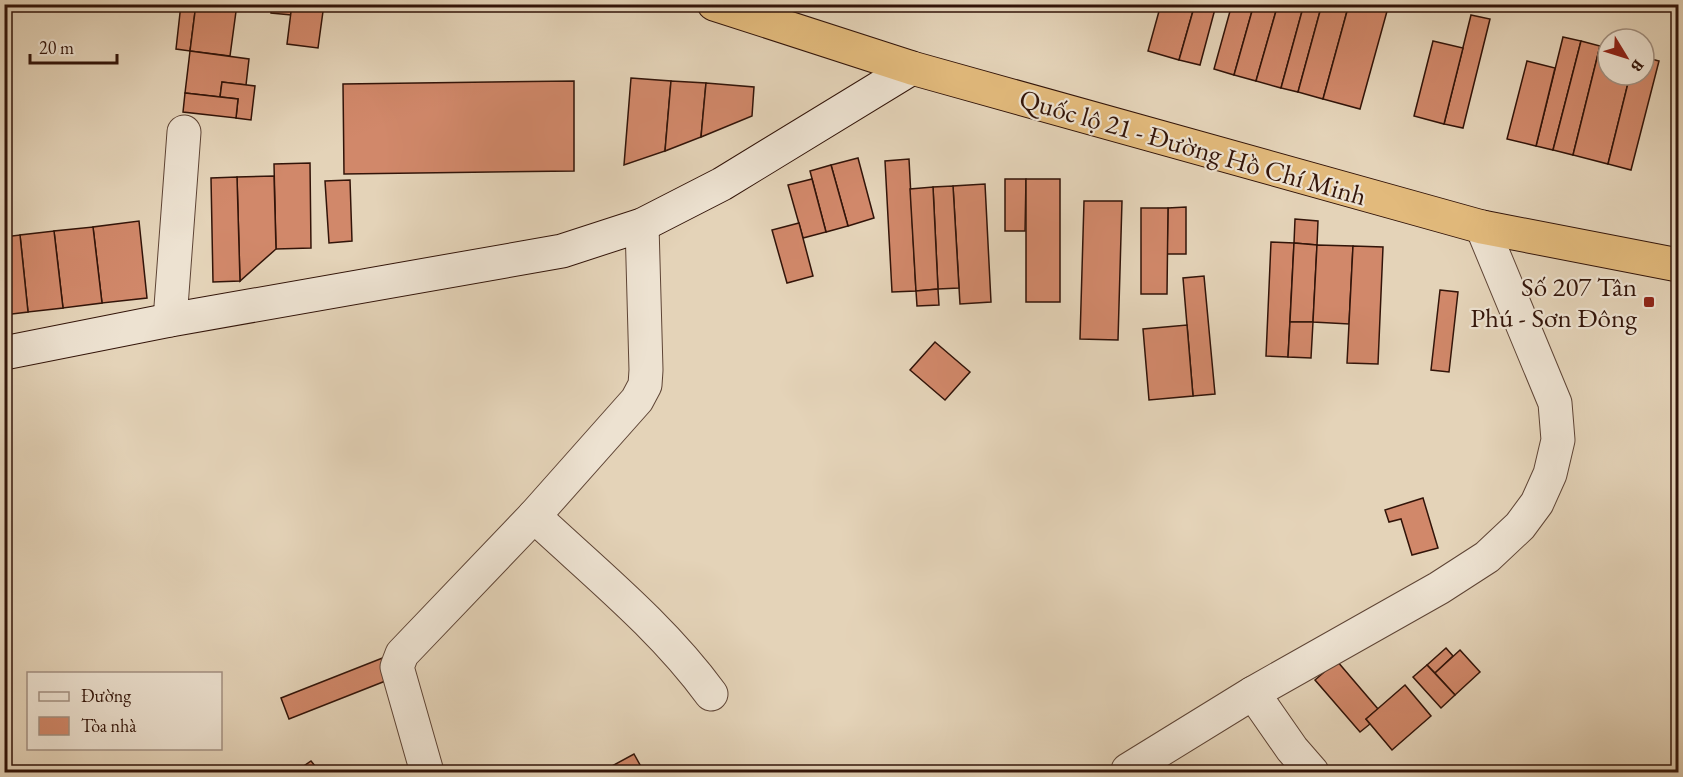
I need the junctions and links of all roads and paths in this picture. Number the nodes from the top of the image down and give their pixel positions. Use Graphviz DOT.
graph roads {
  1 [pos="714,4"];
  2 [pos="912,68"];
  3 [pos="184,132"];
  4 [pos="642,225"];
  5 [pos="1482,227"];
  6 [pos="1678,265"];
  7 [pos="170,321"];
  8 [pos="4,353"];
  9 [pos="534,516"];
  10 [pos="1253,693"];
  11 [pos="711,694"];
  12 [pos="1128,770"];
  13 [pos="428,772"];
  14 [pos="1312,772"];
  1 -- 2 [label="highway, Quốc lộ 21 - Đường Hồ Chí Minh"];
  2 -- 4 [label="street"];
  2 -- 5 [label="highway, Quốc lộ 21 - Đường Hồ Chí Minh"];
  3 -- 7 [label="street"];
  4 -- 7 [label="street"];
  4 -- 9 [label="street"];
  5 -- 6 [label="highway, Quốc lộ 21 - Đường Hồ Chí Minh"];
  5 -- 10 [label="street"];
  7 -- 8 [label="street"];
  9 -- 11 [label="street"];
  9 -- 13 [label="street"];
  10 -- 12 [label="street"];
  10 -- 14 [label="street"];
}
